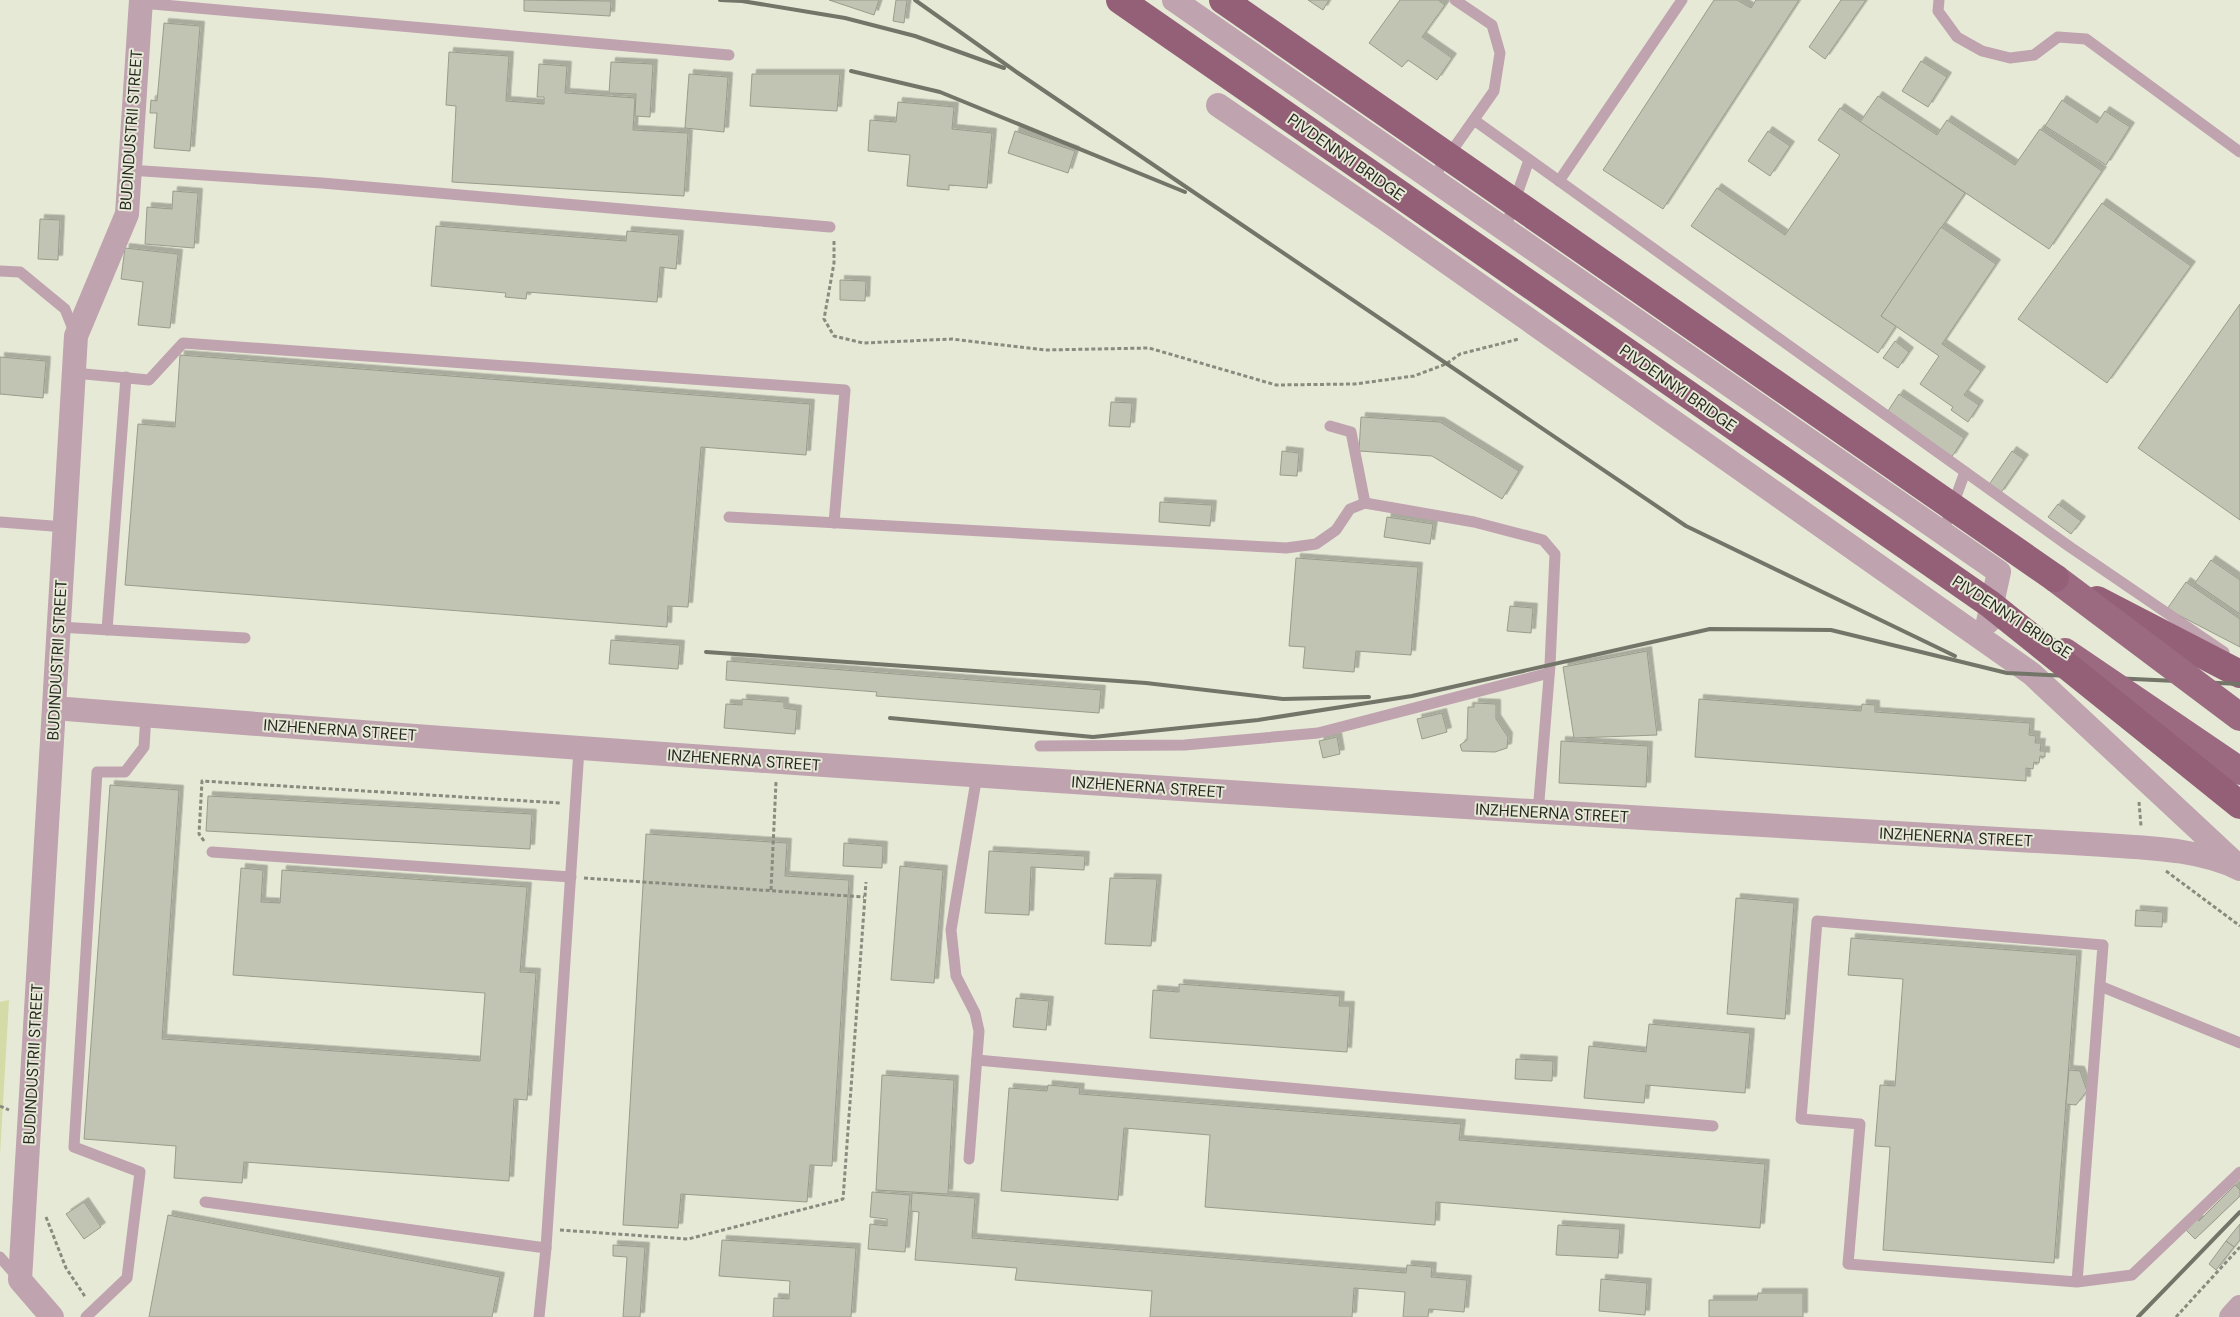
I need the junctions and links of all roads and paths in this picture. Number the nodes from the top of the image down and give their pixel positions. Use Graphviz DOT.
graph roads {
  1 [pos="1120,0"];
  2 [pos="1174,0"];
  3 [pos="1223,0"];
  4 [pos="1455,0"];
  5 [pos="1682,0"];
  6 [pos="1939,0"];
  7 [pos="141,2"];
  8 [pos="728,54"];
  9 [pos="1218,105"];
  10 [pos="1474,120"];
  11 [pos="2240,152"];
  12 [pos="1530,160"];
  13 [pos="129,170"];
  14 [pos="1432,180"];
  15 [pos="1559,181"];
  16 [pos="830,228"];
  17 [pos="1505,229"];
  18 [pos="0,270"];
  19 [pos="76,336"];
  20 [pos="1524,338"];
  21 [pos="74,373"];
  22 [pos="126,377"];
  23 [pos="1330,426"];
  24 [pos="1965,472"];
  25 [pos="1365,503"];
  26 [pos="728,517"];
  27 [pos="0,522"];
  28 [pos="834,523"];
  29 [pos="65,527"];
  30 [pos="1943,532"];
  31 [pos="2055,578"];
  32 [pos="1990,604"];
  33 [pos="59,627"];
  34 [pos="107,630"];
  35 [pos="245,638"];
  36 [pos="1984,638"];
  37 [pos="2240,663"];
  38 [pos="1549,673"];
  39 [pos="2240,674"];
  40 [pos="54,708"];
  41 [pos="146,715"];
  42 [pos="2240,717"];
  43 [pos="1040,746"];
  44 [pos="579,749"];
  45 [pos="2240,770"];
  46 [pos="776,774"];
  47 [pos="977,775"];
  48 [pos="576,804"];
  49 [pos="2240,805"];
  50 [pos="1538,813"];
  51 [pos="212,852"];
  52 [pos="2240,868"];
  53 [pos="571,878"];
  54 [pos="866,882"];
  55 [pos="771,890"];
  56 [pos="864,897"];
  57 [pos="2100,986"];
  58 [pos="2240,1043"];
  59 [pos="977,1060"];
  60 [pos="1713,1126"];
  61 [pos="969,1159"];
  62 [pos="2240,1172"];
  63 [pos="204,1202"];
  64 [pos="547,1229"];
  65 [pos="2240,1247"];
  66 [pos="546,1248"];
  67 [pos="0,1257"];
  68 [pos="20,1280"];
  69 [pos="2077,1282"];
  70 [pos="2240,1307"];
  71 [pos="52,1317"];
  72 [pos="86,1317"];
  73 [pos="539,1317"];
  74 [pos="2176,1317"];
  75 [pos="2231,1317"];
  1 -- 32 [label="highway, PIVDENNYI BRIDGE, bridge"];
  2 -- 14 [label="street"];
  3 -- 31 [label="highway, bridge"];
  4 -- 10 [label="lane"];
  5 -- 15 [label="lane"];
  6 -- 11 [label="lane"];
  7 -- 8 [label="lane"];
  7 -- 13 [label="street, BUDINDUSTRII STREET"];
  9 -- 36 [label="street"];
  10 -- 12 [label="lane"];
  10 -- 14 [label="lane"];
  12 -- 15 [label="lane"];
  12 -- 17 [label="lane"];
  13 -- 16 [label="lane"];
  13 -- 19 [label="street, BUDINDUSTRII STREET"];
  14 -- 17 [label="street"];
  15 -- 24 [label="lane"];
  16 -- 20 [label="path"];
  17 -- 30 [label="street"];
  18 -- 19 [label="lane"];
  19 -- 21 [label="street, BUDINDUSTRII STREET"];
  21 -- 22 [label="lane"];
  21 -- 29 [label="street, BUDINDUSTRII STREET"];
  22 -- 28 [label="lane"];
  22 -- 34 [label="lane"];
  23 -- 25 [label="lane"];
  24 -- 30 [label="lane"];
  24 -- 37 [label="lane"];
  25 -- 28 [label="lane"];
  25 -- 38 [label="lane"];
  26 -- 28 [label="lane"];
  27 -- 29 [label="lane"];
  29 -- 33 [label="street, BUDINDUSTRII STREET"];
  30 -- 36 [label="street"];
  31 -- 39 [label="highway, bridge"];
  31 -- 42 [label="main road, bridge"];
  32 -- 45 [label="main road, PIVDENNYI BRIDGE, bridge"];
  32 -- 49 [label="highway, bridge"];
  33 -- 34 [label="lane"];
  33 -- 40 [label="street, BUDINDUSTRII STREET"];
  34 -- 35 [label="lane"];
  36 -- 52 [label="street"];
  38 -- 43 [label="lane"];
  38 -- 50 [label="lane"];
  40 -- 41 [label="street, INZHENERNA STREET"];
  40 -- 68 [label="street, BUDINDUSTRII STREET"];
  41 -- 44 [label="street, INZHENERNA STREET"];
  41 -- 72 [label="lane"];
  44 -- 47 [label="street, INZHENERNA STREET"];
  44 -- 48 [label="lane"];
  46 -- 55 [label="path"];
  47 -- 50 [label="street, INZHENERNA STREET"];
  47 -- 59 [label="lane"];
  48 -- 51 [label="path"];
  48 -- 53 [label="lane"];
  50 -- 52 [label="street, INZHENERNA STREET"];
  51 -- 53 [label="lane"];
  53 -- 55 [label="path"];
  53 -- 64 [label="lane"];
  54 -- 56 [label="path"];
  55 -- 56 [label="path"];
  56 -- 64 [label="path"];
  57 -- 58 [label="lane"];
  57 -- 69 [label="lane"];
  57 -- 69 [label="lane"];
  59 -- 60 [label="lane"];
  59 -- 61 [label="lane"];
  62 -- 69 [label="lane"];
  63 -- 66 [label="lane"];
  64 -- 66 [label="lane"];
  65 -- 74 [label="path"];
  66 -- 73 [label="lane"];
  67 -- 68 [label="lane"];
  68 -- 71 [label="street"];
  70 -- 75 [label="street"];
}
